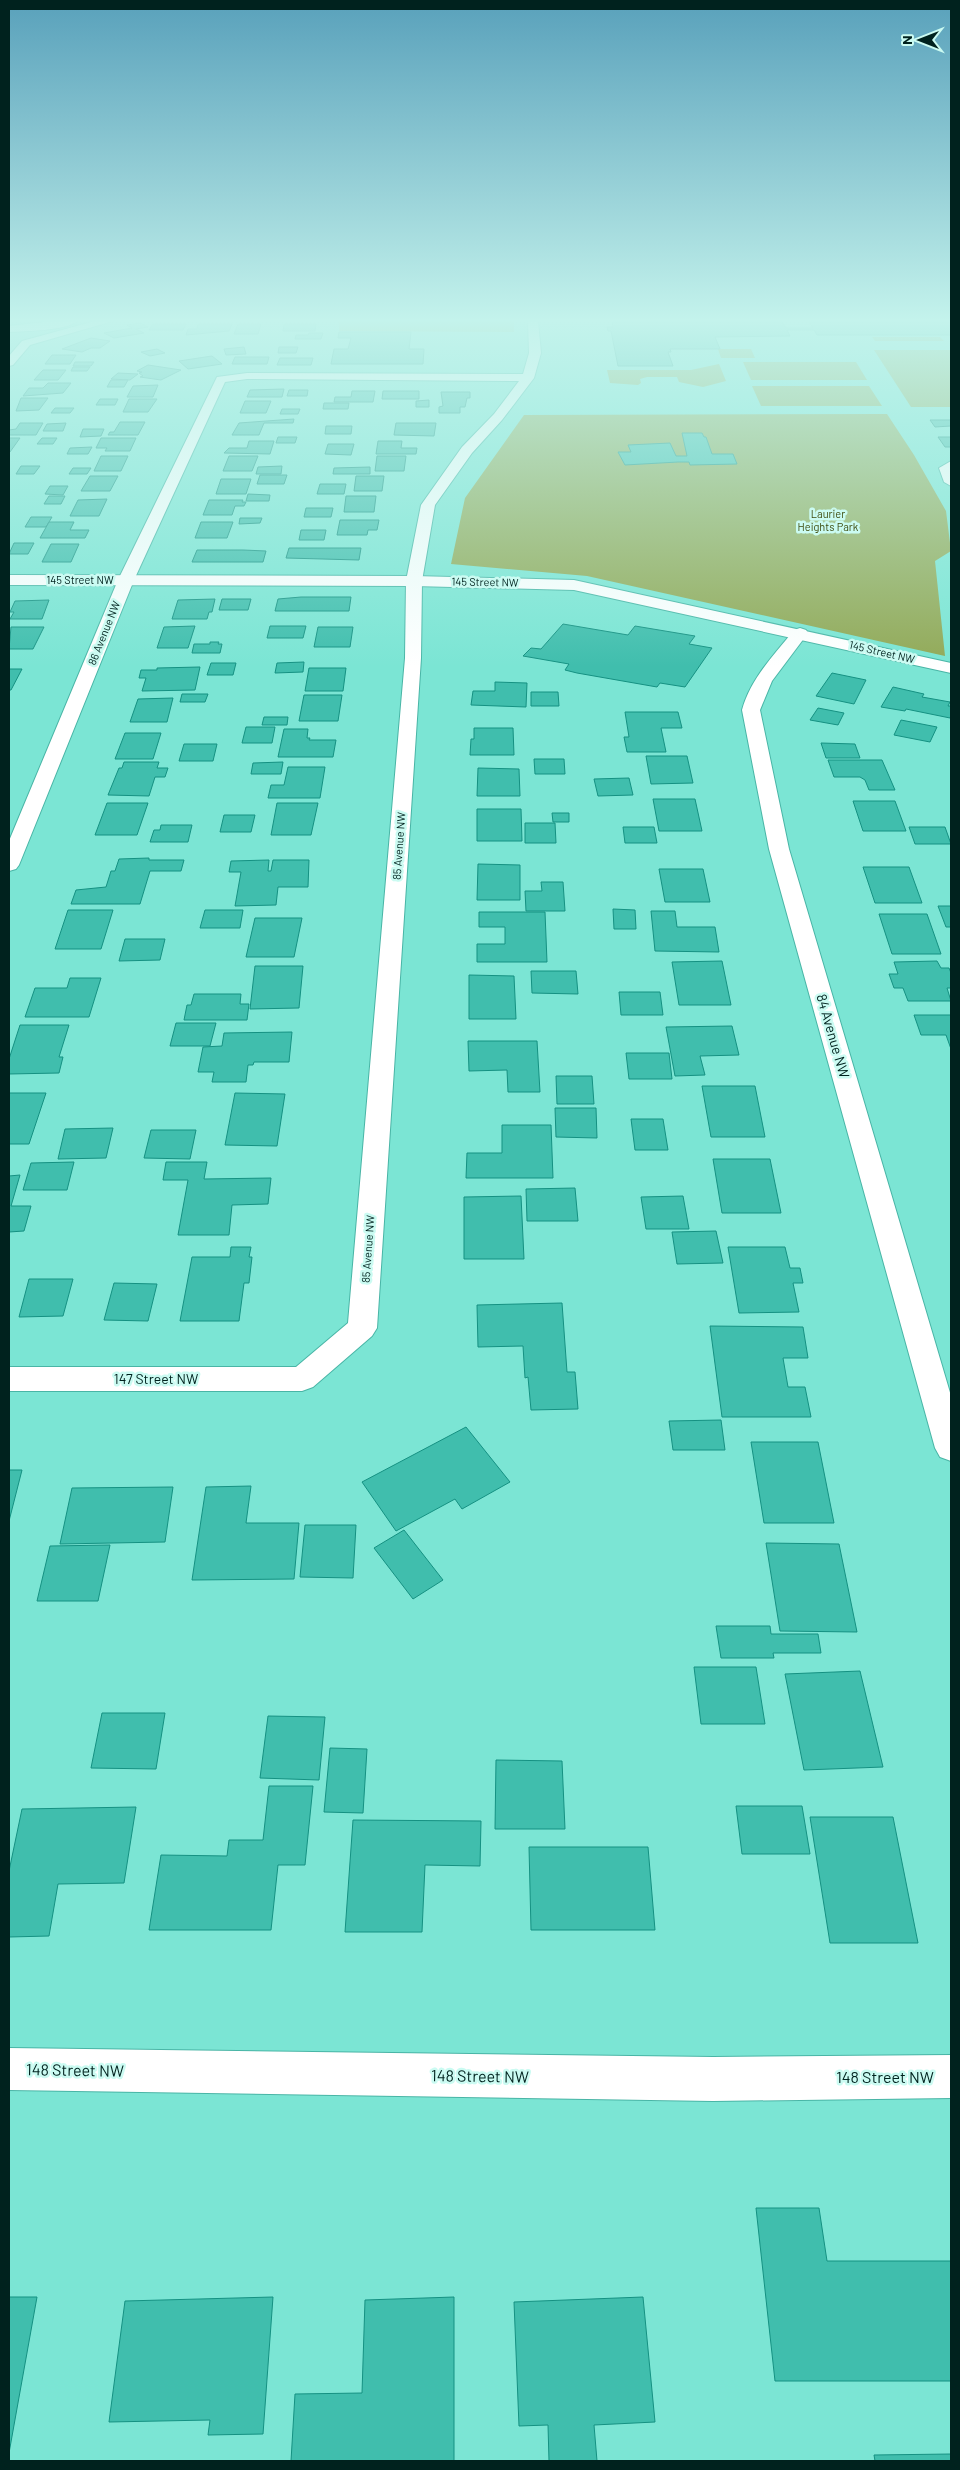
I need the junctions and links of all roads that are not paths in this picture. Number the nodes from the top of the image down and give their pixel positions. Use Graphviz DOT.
graph roads {
  1 [pos="194,436"];
  2 [pos="480,436"];
  3 [pos="951,465"];
  4 [pos="951,482"];
  5 [pos="9,580"];
  6 [pos="126,580"];
  7 [pos="414,581"];
  8 [pos="800,633"];
  9 [pos="951,668"];
  10 [pos="9,865"];
  11 [pos="9,1379"];
  12 [pos="302,1379"];
  13 [pos="951,1448"];
  14 [pos="9,2070"];
  15 [pos="951,2076"];
  1 -- 6 [label="street, 86 Avenue NW"];
  2 -- 7 [label="street, 85 Avenue NW"];
  3 -- 4 [label="street"];
  5 -- 6 [label="street, 145 Street NW"];
  6 -- 7 [label="street, 145 Street NW"];
  6 -- 10 [label="street, 86 Avenue NW"];
  7 -- 8 [label="street, 145 Street NW"];
  7 -- 12 [label="street, 85 Avenue NW"];
  8 -- 9 [label="street, 145 Street NW"];
  8 -- 13 [label="street, 84 Avenue NW"];
  11 -- 12 [label="street, 147 Street NW"];
  14 -- 15 [label="street, 148 Street NW"];
}
